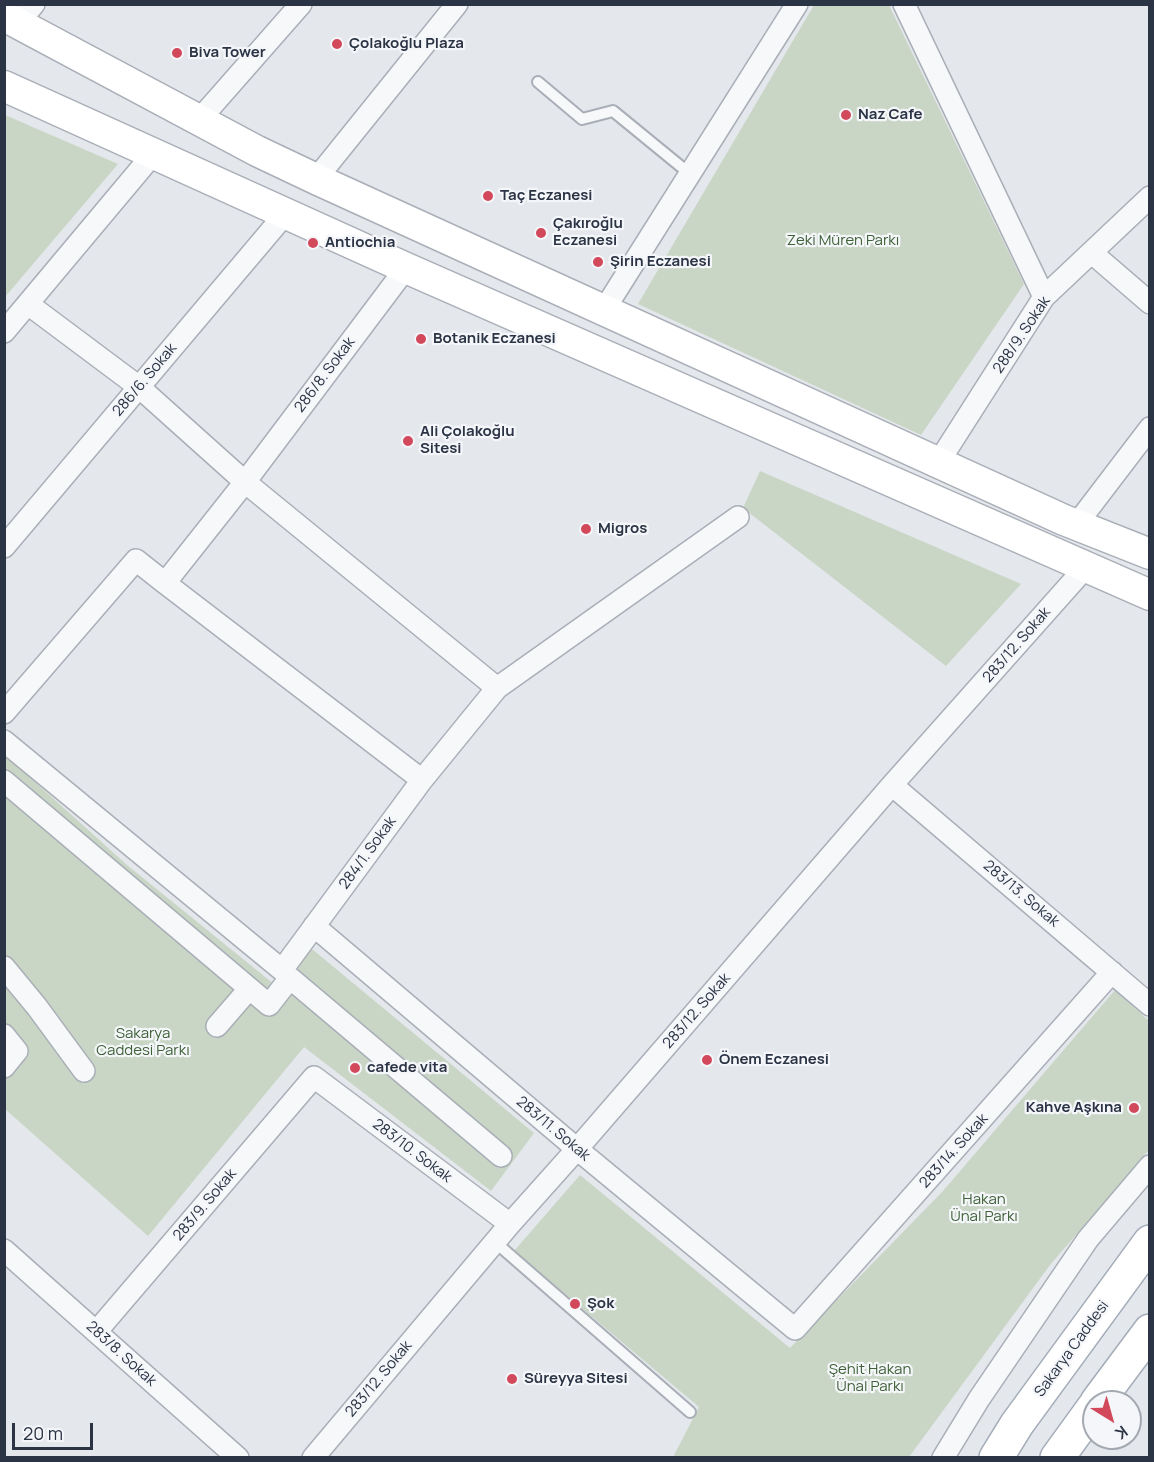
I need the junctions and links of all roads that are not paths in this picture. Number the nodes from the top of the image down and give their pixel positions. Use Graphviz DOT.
graph roads {
  1 [pos="301,4"];
  2 [pos="457,4"];
  3 [pos="797,4"];
  4 [pos="904,4"];
  5 [pos="19,15"];
  6 [pos="538,82"];
  7 [pos="4,86"];
  8 [pos="200,119"];
  9 [pos="154,153"];
  10 [pos="690,174"];
  11 [pos="316,179"];
  12 [pos="1149,197"];
  13 [pos="286,213"];
  14 [pos="1092,253"];
  15 [pos="406,268"];
  16 [pos="1044,297"];
  17 [pos="1149,303"];
  18 [pos="28,304"];
  19 [pos="604,310"];
  20 [pos="4,332"];
  21 [pos="139,387"];
  22 [pos="1149,428"];
  23 [pos="938,463"];
  24 [pos="244,482"];
  25 [pos="738,517"];
  26 [pos="1076,525"];
  27 [pos="4,547"];
  28 [pos="1149,554"];
  29 [pos="1085,568"];
  30 [pos="165,583"];
  31 [pos="1149,595"];
  32 [pos="497,688"];
  33 [pos="4,713"];
  34 [pos="4,741"];
  35 [pos="422,780"];
  36 [pos="4,781"];
  37 [pos="892,785"];
  38 [pos="314,926"];
  39 [pos="4,967"];
  40 [pos="1112,972"];
  41 [pos="249,988"];
  42 [pos="1149,1005"];
  43 [pos="217,1026"];
  44 [pos="4,1035"];
  45 [pos="4,1067"];
  46 [pos="84,1071"];
  47 [pos="314,1077"];
  48 [pos="577,1149"];
  49 [pos="501,1155"];
  50 [pos="1149,1166"];
  51 [pos="510,1224"];
  52 [pos="495,1242"];
  53 [pos="1149,1242"];
  54 [pos="4,1250"];
  55 [pos="795,1329"];
  56 [pos="1149,1331"];
  57 [pos="96,1332"];
  58 [pos="1106,1390"];
  59 [pos="690,1412"];
  60 [pos="1082,1423"];
  61 [pos="238,1458"];
  62 [pos="313,1458"];
  63 [pos="943,1458"];
  64 [pos="996,1458"];
  65 [pos="1056,1458"];
  1 -- 8 [label="street"];
  2 -- 11 [label="street"];
  3 -- 10 [label="street"];
  4 -- 16 [label="street"];
  5 -- 8 [label="main road"];
  6 -- 10 [label="lane"];
  7 -- 9 [label="main road"];
  8 -- 11 [label="main road"];
  9 -- 13 [label="main road"];
  9 -- 18 [label="street"];
  10 -- 19 [label="street"];
  11 -- 13 [label="main road"];
  11 -- 19 [label="main road"];
  12 -- 14 [label="street, 288/9. Sokak"];
  13 -- 15 [label="main road"];
  13 -- 21 [label="street, 286/6. Sokak"];
  14 -- 16 [label="street, 288/9. Sokak"];
  14 -- 17 [label="street"];
  15 -- 24 [label="street, 286/8. Sokak"];
  15 -- 29 [label="main road"];
  16 -- 23 [label="street, 288/9. Sokak"];
  18 -- 20 [label="street"];
  18 -- 21 [label="street"];
  19 -- 23 [label="main road"];
  21 -- 24 [label="street"];
  21 -- 27 [label="street, 286/6. Sokak"];
  22 -- 26 [label="street"];
  23 -- 26 [label="main road"];
  24 -- 30 [label="street, 286/8. Sokak"];
  24 -- 32 [label="street"];
  25 -- 32 [label="street, 284/1. Sokak"];
  26 -- 28 [label="main road"];
  29 -- 31 [label="main road"];
  29 -- 37 [label="street, 283/12. Sokak"];
  30 -- 33 [label="street"];
  30 -- 35 [label="street"];
  32 -- 35 [label="street, 284/1. Sokak"];
  34 -- 38 [label="street, 284/1. Sokak"];
  35 -- 38 [label="street, 284/1. Sokak"];
  36 -- 41 [label="street"];
  37 -- 40 [label="street, 283/13. Sokak"];
  37 -- 48 [label="street, 283/12. Sokak"];
  38 -- 48 [label="street, 283/11. Sokak"];
  39 -- 46 [label="street"];
  40 -- 42 [label="street, 283/13. Sokak"];
  40 -- 55 [label="street, 283/14. Sokak"];
  41 -- 43 [label="street"];
  41 -- 49 [label="street"];
  44 -- 45 [label="street"];
  47 -- 51 [label="street, 283/10. Sokak"];
  47 -- 57 [label="street, 283/9. Sokak"];
  48 -- 51 [label="street, 283/12. Sokak"];
  48 -- 55 [label="street, 283/11. Sokak"];
  50 -- 63 [label="street"];
  51 -- 52 [label="street, 283/12. Sokak"];
  52 -- 59 [label="lane"];
  52 -- 62 [label="street, 283/12. Sokak"];
  53 -- 64 [label="main road, Sakarya Caddesi"];
  54 -- 57 [label="street, 283/8. Sokak"];
  56 -- 58 [label="main road"];
  57 -- 61 [label="street, 283/8. Sokak"];
  60 -- 65 [label="main road"];
}
